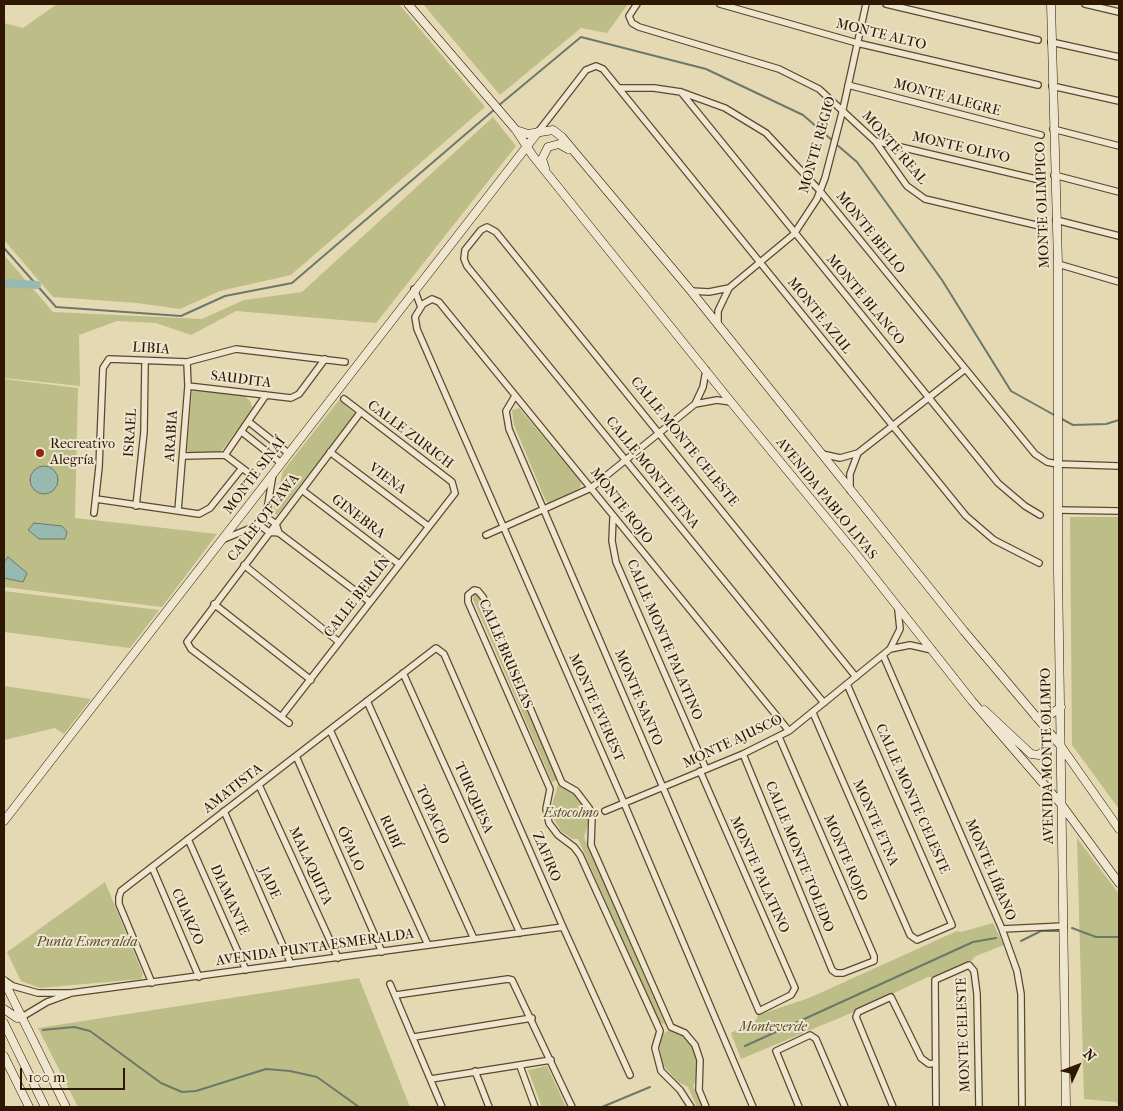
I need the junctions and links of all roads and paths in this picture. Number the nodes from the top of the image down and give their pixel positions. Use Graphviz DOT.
graph roads {
  1 [pos="408,4"];
  2 [pos="637,4"];
  3 [pos="720,4"];
  4 [pos="866,4"];
  5 [pos="886,4"];
  6 [pos="1051,4"];
  7 [pos="1085,4"];
  8 [pos="1119,12"];
  9 [pos="1038,40"];
  10 [pos="1051,42"];
  11 [pos="857,43"];
  12 [pos="1119,57"];
  13 [pos="848,85"];
  14 [pos="1038,85"];
  15 [pos="1052,86"];
  16 [pos="620,88"];
  17 [pos="681,92"];
  18 [pos="1119,101"];
  19 [pos="842,109"];
  20 [pos="514,128"];
  21 [pos="1053,129"];
  22 [pos="538,132"];
  23 [pos="1041,135"];
  24 [pos="875,141"];
  25 [pos="526,146"];
  26 [pos="1119,146"];
  27 [pos="576,154"];
  28 [pos="549,175"];
  29 [pos="1054,175"];
  30 [pos="1040,180"];
  31 [pos="820,191"];
  32 [pos="1119,192"];
  33 [pos="1056,220"];
  34 [pos="1040,226"];
  35 [pos="488,228"];
  36 [pos="794,234"];
  37 [pos="1119,236"];
  38 [pos="760,263"];
  39 [pos="1058,264"];
  40 [pos="1119,282"];
  41 [pos="729,288"];
  42 [pos="414,289"];
  43 [pos="691,291"];
  44 [pos="421,307"];
  45 [pos="718,325"];
  46 [pos="325,359"];
  47 [pos="145,362"];
  48 [pos="187,362"];
  49 [pos="345,362"];
  50 [pos="706,370"];
  51 [pos="964,370"];
  52 [pos="188,386"];
  53 [pos="266,395"];
  54 [pos="515,396"];
  55 [pos="930,398"];
  56 [pos="344,399"];
  57 [pos="731,402"];
  58 [pos="696,404"];
  59 [pos="1059,405"];
  60 [pos="360,413"];
  61 [pos="249,422"];
  62 [pos="892,427"];
  63 [pos="242,432"];
  64 [pos="660,432"];
  65 [pos="330,452"];
  66 [pos="288,453"];
  67 [pos="858,453"];
  68 [pos="822,454"];
  69 [pos="224,455"];
  70 [pos="184,456"];
  71 [pos="625,461"];
  72 [pos="281,463"];
  73 [pos="1057,464"];
  74 [pos="1119,466"];
  75 [pos="242,468"];
  76 [pos="250,474"];
  77 [pos="273,474"];
  78 [pos="591,488"];
  79 [pos="302,490"];
  80 [pos="850,490"];
  81 [pos="455,493"];
  82 [pos="96,499"];
  83 [pos="136,506"];
  84 [pos="1058,510"];
  85 [pos="178,511"];
  86 [pos="544,511"];
  87 [pos="1119,511"];
  88 [pos="94,513"];
  89 [pos="1040,515"];
  90 [pos="265,516"];
  91 [pos="613,518"];
  92 [pos="258,524"];
  93 [pos="276,524"];
  94 [pos="428,526"];
  95 [pos="502,528"];
  96 [pos="269,532"];
  97 [pos="279,533"];
  98 [pos="486,535"];
  99 [pos="222,540"];
  100 [pos="1039,563"];
  101 [pos="399,564"];
  102 [pos="244,565"];
  103 [pos="370,602"];
  104 [pos="214,604"];
  105 [pos="898,610"];
  106 [pos="339,642"];
  107 [pos="439,649"];
  108 [pos="890,649"];
  109 [pos="932,650"];
  110 [pos="883,655"];
  111 [pos="404,673"];
  112 [pos="856,677"];
  113 [pos="311,680"];
  114 [pos="847,684"];
  115 [pos="368,701"];
  116 [pos="972,701"];
  117 [pos="824,703"];
  118 [pos="1060,707"];
  119 [pos="813,713"];
  120 [pos="281,717"];
  121 [pos="1036,717"];
  122 [pos="289,723"];
  123 [pos="1044,727"];
  124 [pos="330,730"];
  125 [pos="789,730"];
  126 [pos="779,737"];
  127 [pos="1060,745"];
  128 [pos="743,754"];
  129 [pos="296,756"];
  130 [pos="703,770"];
  131 [pos="562,783"];
  132 [pos="259,785"];
  133 [pos="663,787"];
  134 [pos="550,789"];
  135 [pos="624,803"];
  136 [pos="1060,804"];
  137 [pos="605,811"];
  138 [pos="224,812"];
  139 [pos="4,821"];
  140 [pos="1119,829"];
  141 [pos="188,839"];
  142 [pos="152,867"];
  143 [pos="1119,883"];
  144 [pos="1064,926"];
  145 [pos="563,928"];
  146 [pos="1002,929"];
  147 [pos="520,933"];
  148 [pos="474,939"];
  149 [pos="917,940"];
  150 [pos="428,946"];
  151 [pos="382,952"];
  152 [pos="338,958"];
  153 [pos="291,964"];
  154 [pos="246,970"];
  155 [pos="832,970"];
  156 [pos="199,977"];
  157 [pos="4,981"];
  158 [pos="152,983"];
  159 [pos="390,984"];
  160 [pos="71,994"];
  161 [pos="396,995"];
  162 [pos="4,1009"];
  163 [pos="759,1010"];
  164 [pos="22,1017"];
  165 [pos="532,1018"];
  166 [pos="4,1023"];
  167 [pos="671,1027"];
  168 [pos="660,1031"];
  169 [pos="414,1037"];
  170 [pos="4,1056"];
  171 [pos="551,1060"];
  172 [pos="935,1063"];
  173 [pos="520,1066"];
  174 [pos="475,1072"];
  175 [pos="29,1074"];
  176 [pos="630,1075"];
  177 [pos="431,1079"];
  178 [pos="20,1090"];
  179 [pos="29,1107"];
  180 [pos="45,1107"];
  181 [pos="66,1107"];
  182 [pos="442,1107"];
  183 [pos="488,1107"];
  184 [pos="535,1107"];
  185 [pos="572,1107"];
  186 [pos="691,1107"];
  187 [pos="706,1107"];
  188 [pos="753,1107"];
  189 [pos="799,1107"];
  190 [pos="845,1107"];
  191 [pos="893,1107"];
  192 [pos="936,1107"];
  193 [pos="980,1107"];
  194 [pos="1022,1107"];
  195 [pos="1066,1107"];
  1 -- 20 [label="main road, AVENIDA PABLO LIVAS"];
  2 -- 19 [label="street, MONTE REAL"];
  3 -- 11 [label="street, MONTE ALTO"];
  4 -- 11 [label="street, MONTE REGIO"];
  5 -- 9 [label="street"];
  6 -- 10 [label="main road, MONTE OLIMPICO"];
  7 -- 8 [label="street"];
  10 -- 12 [label="street"];
  10 -- 15 [label="main road, MONTE OLIMPICO"];
  11 -- 13 [label="street, MONTE REGIO"];
  11 -- 14 [label="street, MONTE ALTO"];
  13 -- 19 [label="street, MONTE REGIO"];
  13 -- 23 [label="street, MONTE ALEGRE"];
  15 -- 18 [label="street"];
  15 -- 21 [label="main road, MONTE OLIMPICO"];
  16 -- 17 [label="street, MONTE BELLO"];
  16 -- 22 [label="street, MONTE AZUL"];
  16 -- 38 [label="street, MONTE AZUL"];
  17 -- 31 [label="street, MONTE BELLO"];
  17 -- 36 [label="street, MONTE BLANCO"];
  19 -- 24 [label="street, MONTE REAL"];
  19 -- 31 [label="street, MONTE REGIO"];
  20 -- 22 [label="main road, AVENIDA PABLO LIVAS"];
  20 -- 25 [label="main road, AVENIDA PABLO LIVAS"];
  21 -- 26 [label="street"];
  21 -- 29 [label="main road, MONTE OLIMPICO"];
  22 -- 25 [label="main road, MONTE SINAÍ"];
  22 -- 27 [label="main road, AVENIDA PABLO LIVAS"];
  24 -- 30 [label="street, MONTE OLIVO"];
  24 -- 34 [label="street, MONTE REAL"];
  25 -- 28 [label="main road, AVENIDA PABLO LIVAS"];
  25 -- 42 [label="main road, MONTE SINAÍ"];
  27 -- 28 [label="main road"];
  27 -- 43 [label="main road, AVENIDA PABLO LIVAS"];
  28 -- 50 [label="main road, AVENIDA PABLO LIVAS"];
  29 -- 32 [label="street"];
  29 -- 33 [label="main road, MONTE OLIMPICO"];
  31 -- 36 [label="street, MONTE REGIO"];
  31 -- 51 [label="street, MONTE BELLO"];
  33 -- 37 [label="street"];
  33 -- 39 [label="main road, MONTE OLIMPICO"];
  35 -- 64 [label="street, CALLE MONTE CELESTE"];
  35 -- 71 [label="street, CALLE MONTE ETNA"];
  36 -- 38 [label="street, MONTE REGIO"];
  36 -- 55 [label="street, MONTE BLANCO"];
  38 -- 41 [label="street, MONTE REGIO"];
  38 -- 62 [label="street, MONTE AZUL"];
  39 -- 40 [label="street"];
  39 -- 59 [label="main road, MONTE OLIMPICO"];
  41 -- 43 [label="street"];
  41 -- 45 [label="street, MONTE REGIO"];
  42 -- 44 [label="street"];
  42 -- 66 [label="main road, MONTE SINAÍ"];
  43 -- 45 [label="main road, AVENIDA PABLO LIVAS"];
  44 -- 54 [label="street, MONTE ROJO"];
  44 -- 95 [label="street, MONTE EVEREST"];
  45 -- 68 [label="main road, AVENIDA PABLO LIVAS"];
  46 -- 48 [label="street, LIBIA"];
  46 -- 49 [label="street, LIBIA"];
  46 -- 53 [label="street, SAUDITA"];
  47 -- 48 [label="street, LIBIA"];
  47 -- 82 [label="street, LIBIA"];
  47 -- 83 [label="street, ISRAEL"];
  48 -- 52 [label="street, ARABIA"];
  50 -- 57 [label="main road, AVENIDA PABLO LIVAS"];
  50 -- 58 [label="street"];
  51 -- 55 [label="street"];
  51 -- 73 [label="street, MONTE BELLO"];
  52 -- 53 [label="street, SAUDITA"];
  52 -- 70 [label="street, ARABIA"];
  53 -- 61 [label="street"];
  54 -- 78 [label="street, MONTE ROJO"];
  54 -- 86 [label="street, MONTE SANTO"];
  55 -- 62 [label="street"];
  55 -- 89 [label="street, MONTE BLANCO"];
  56 -- 60 [label="street, CALLE ZURICH"];
  57 -- 58 [label="street"];
  57 -- 105 [label="main road, AVENIDA PABLO LIVAS"];
  58 -- 64 [label="street"];
  59 -- 73 [label="main road, AVENIDA MONTE OLIMPO"];
  60 -- 65 [label="street, CALLE OTTAWA"];
  60 -- 81 [label="street, CALLE ZURICH"];
  61 -- 63 [label="street"];
  61 -- 66 [label="street"];
  62 -- 67 [label="street"];
  62 -- 100 [label="street, MONTE AZUL"];
  63 -- 69 [label="street"];
  63 -- 72 [label="street"];
  64 -- 71 [label="street"];
  64 -- 112 [label="street, CALLE MONTE CELESTE"];
  65 -- 79 [label="street, CALLE OTTAWA"];
  65 -- 94 [label="street, VIENA"];
  66 -- 72 [label="main road, MONTE SINAÍ"];
  67 -- 68 [label="street"];
  67 -- 80 [label="street"];
  68 -- 80 [label="main road, AVENIDA PABLO LIVAS"];
  69 -- 70 [label="street"];
  69 -- 75 [label="street"];
  70 -- 85 [label="street, ARABIA"];
  71 -- 78 [label="street"];
  71 -- 117 [label="street, CALLE MONTE ETNA"];
  72 -- 77 [label="main road, MONTE SINAÍ"];
  73 -- 74 [label="street"];
  73 -- 84 [label="main road, AVENIDA MONTE OLIMPO"];
  75 -- 76 [label="street"];
  75 -- 85 [label="street"];
  77 -- 90 [label="street"];
  77 -- 99 [label="main road, MONTE SINAÍ"];
  78 -- 86 [label="street"];
  78 -- 91 [label="street, MONTE ROJO"];
  79 -- 93 [label="street, CALLE OTTAWA"];
  79 -- 101 [label="street, GINEBRA"];
  80 -- 121 [label="main road, AVENIDA PABLO LIVAS"];
  81 -- 94 [label="street, CALLE BERLÍN"];
  82 -- 83 [label="street"];
  82 -- 88 [label="street, LIBIA"];
  83 -- 85 [label="street"];
  84 -- 87 [label="street"];
  84 -- 118 [label="main road, AVENIDA MONTE OLIMPO"];
  86 -- 95 [label="street"];
  86 -- 133 [label="street, MONTE SANTO"];
  90 -- 92 [label="street"];
  90 -- 93 [label="street"];
  91 -- 125 [label="street, MONTE ROJO"];
  91 -- 130 [label="street, CALLE MONTE PALATINO"];
  92 -- 96 [label="street"];
  92 -- 99 [label="street"];
  93 -- 96 [label="street, CALLE OTTAWA"];
  93 -- 97 [label="street"];
  94 -- 101 [label="street, CALLE BERLÍN"];
  95 -- 98 [label="street"];
  95 -- 135 [label="street, MONTE EVEREST"];
  96 -- 97 [label="street"];
  96 -- 102 [label="street, CALLE OTTAWA"];
  97 -- 103 [label="street"];
  99 -- 139 [label="main road, MONTE SINAÍ"];
  101 -- 103 [label="street, CALLE BERLÍN"];
  102 -- 104 [label="street, CALLE OTTAWA"];
  102 -- 106 [label="street"];
  103 -- 106 [label="street, CALLE BERLÍN"];
  104 -- 113 [label="street"];
  104 -- 120 [label="street, CALLE OTTAWA"];
  105 -- 108 [label="street, MONTE AJUSCO"];
  105 -- 109 [label="main road, AVENIDA PABLO LIVAS"];
  106 -- 113 [label="street, CALLE BERLÍN"];
  107 -- 111 [label="street, AMATISTA"];
  107 -- 145 [label="street, ZAFIRO"];
  108 -- 109 [label="street"];
  108 -- 110 [label="street, MONTE AJUSCO"];
  109 -- 116 [label="main road, AVENIDA PABLO LIVAS"];
  110 -- 112 [label="street, MONTE AJUSCO"];
  110 -- 146 [label="street, MONTE LÍBANO"];
  111 -- 115 [label="street, AMATISTA"];
  111 -- 147 [label="street, TURQUESA"];
  112 -- 114 [label="street, MONTE AJUSCO"];
  113 -- 120 [label="street, CALLE BERLÍN"];
  114 -- 117 [label="street, MONTE AJUSCO"];
  114 -- 149 [label="street, CALLE MONTE CELESTE"];
  115 -- 124 [label="street, AMATISTA"];
  115 -- 148 [label="street, TOPACIO"];
  116 -- 123 [label="main road"];
  116 -- 136 [label="main road, AVENIDA PABLO LIVAS"];
  117 -- 119 [label="street, MONTE AJUSCO"];
  118 -- 121 [label="main road"];
  118 -- 127 [label="main road, AVENIDA MONTE OLIMPO"];
  119 -- 125 [label="street, MONTE AJUSCO"];
  119 -- 149 [label="street, MONTE ETNA"];
  120 -- 122 [label="street"];
  121 -- 123 [label="main road, AVENIDA PABLO LIVAS"];
  123 -- 127 [label="main road, AVENIDA PABLO LIVAS"];
  124 -- 129 [label="street, AMATISTA"];
  124 -- 150 [label="street, RUBÍ"];
  125 -- 126 [label="street, MONTE AJUSCO"];
  126 -- 128 [label="street, MONTE AJUSCO"];
  126 -- 155 [label="street, MONTE ROJO"];
  127 -- 136 [label="main road, AVENIDA MONTE OLIMPO"];
  127 -- 140 [label="main road"];
  128 -- 130 [label="street, MONTE AJUSCO"];
  128 -- 155 [label="street, CALLE MONTE TOLEDO"];
  129 -- 132 [label="street, AMATISTA"];
  129 -- 151 [label="street, ÓPALO"];
  130 -- 133 [label="street, MONTE AJUSCO"];
  130 -- 163 [label="street, MONTE PALATINO"];
  131 -- 134 [label="street"];
  131 -- 134 [label="street, CALLE BRUSELAS"];
  131 -- 167 [label="street, CALLE BRUSELAS"];
  132 -- 138 [label="street, AMATISTA"];
  132 -- 152 [label="street, MALAQUITA"];
  133 -- 135 [label="street, MONTE AJUSCO"];
  133 -- 163 [label="street, MONTE SANTO"];
  134 -- 168 [label="street"];
  135 -- 137 [label="street, MONTE AJUSCO"];
  135 -- 188 [label="street, MONTE EVEREST"];
  136 -- 143 [label="main road, AVENIDA PABLO LIVAS"];
  136 -- 144 [label="main road, AVENIDA MONTE OLIMPO"];
  138 -- 141 [label="street, AMATISTA"];
  138 -- 153 [label="street, JADE"];
  141 -- 142 [label="street, AMATISTA"];
  141 -- 154 [label="street, DIAMANTE"];
  142 -- 156 [label="street, CUARZO"];
  142 -- 158 [label="street, AMATISTA"];
  144 -- 146 [label="street"];
  144 -- 195 [label="main road, AVENIDA MONTE OLIMPO"];
  145 -- 147 [label="street, AVENIDA PUNTA ESMERALDA"];
  145 -- 176 [label="street, ZAFIRO"];
  146 -- 194 [label="street, MONTE LÍBANO"];
  147 -- 148 [label="street, AVENIDA PUNTA ESMERALDA"];
  148 -- 150 [label="street, AVENIDA PUNTA ESMERALDA"];
  150 -- 151 [label="street, AVENIDA PUNTA ESMERALDA"];
  151 -- 152 [label="street, AVENIDA PUNTA ESMERALDA"];
  152 -- 153 [label="street, AVENIDA PUNTA ESMERALDA"];
  153 -- 154 [label="street, AVENIDA PUNTA ESMERALDA"];
  154 -- 156 [label="street, AVENIDA PUNTA ESMERALDA"];
  156 -- 158 [label="street, AVENIDA PUNTA ESMERALDA"];
  157 -- 160 [label="street, AVENIDA PUNTA ESMERALDA"];
  157 -- 164 [label="main road"];
  158 -- 160 [label="street, AVENIDA PUNTA ESMERALDA"];
  159 -- 161 [label="street"];
  160 -- 164 [label="street, AVENIDA PUNTA ESMERALDA"];
  161 -- 165 [label="street"];
  161 -- 169 [label="street"];
  162 -- 164 [label="main road"];
  164 -- 181 [label="main road"];
  165 -- 169 [label="street"];
  165 -- 171 [label="street"];
  166 -- 175 [label="main road"];
  167 -- 168 [label="street"];
  167 -- 187 [label="street"];
  168 -- 186 [label="street"];
  169 -- 177 [label="street"];
  170 -- 178 [label="main road"];
  171 -- 173 [label="street"];
  171 -- 185 [label="street"];
  172 -- 191 [label="street"];
  172 -- 192 [label="street"];
  172 -- 193 [label="street, MONTE CELESTE"];
  173 -- 174 [label="street"];
  173 -- 184 [label="street"];
  174 -- 177 [label="street"];
  174 -- 183 [label="street"];
  175 -- 178 [label="main road"];
  175 -- 180 [label="main road"];
  177 -- 182 [label="street"];
  178 -- 179 [label="main road"];
  189 -- 190 [label="street"];
}
